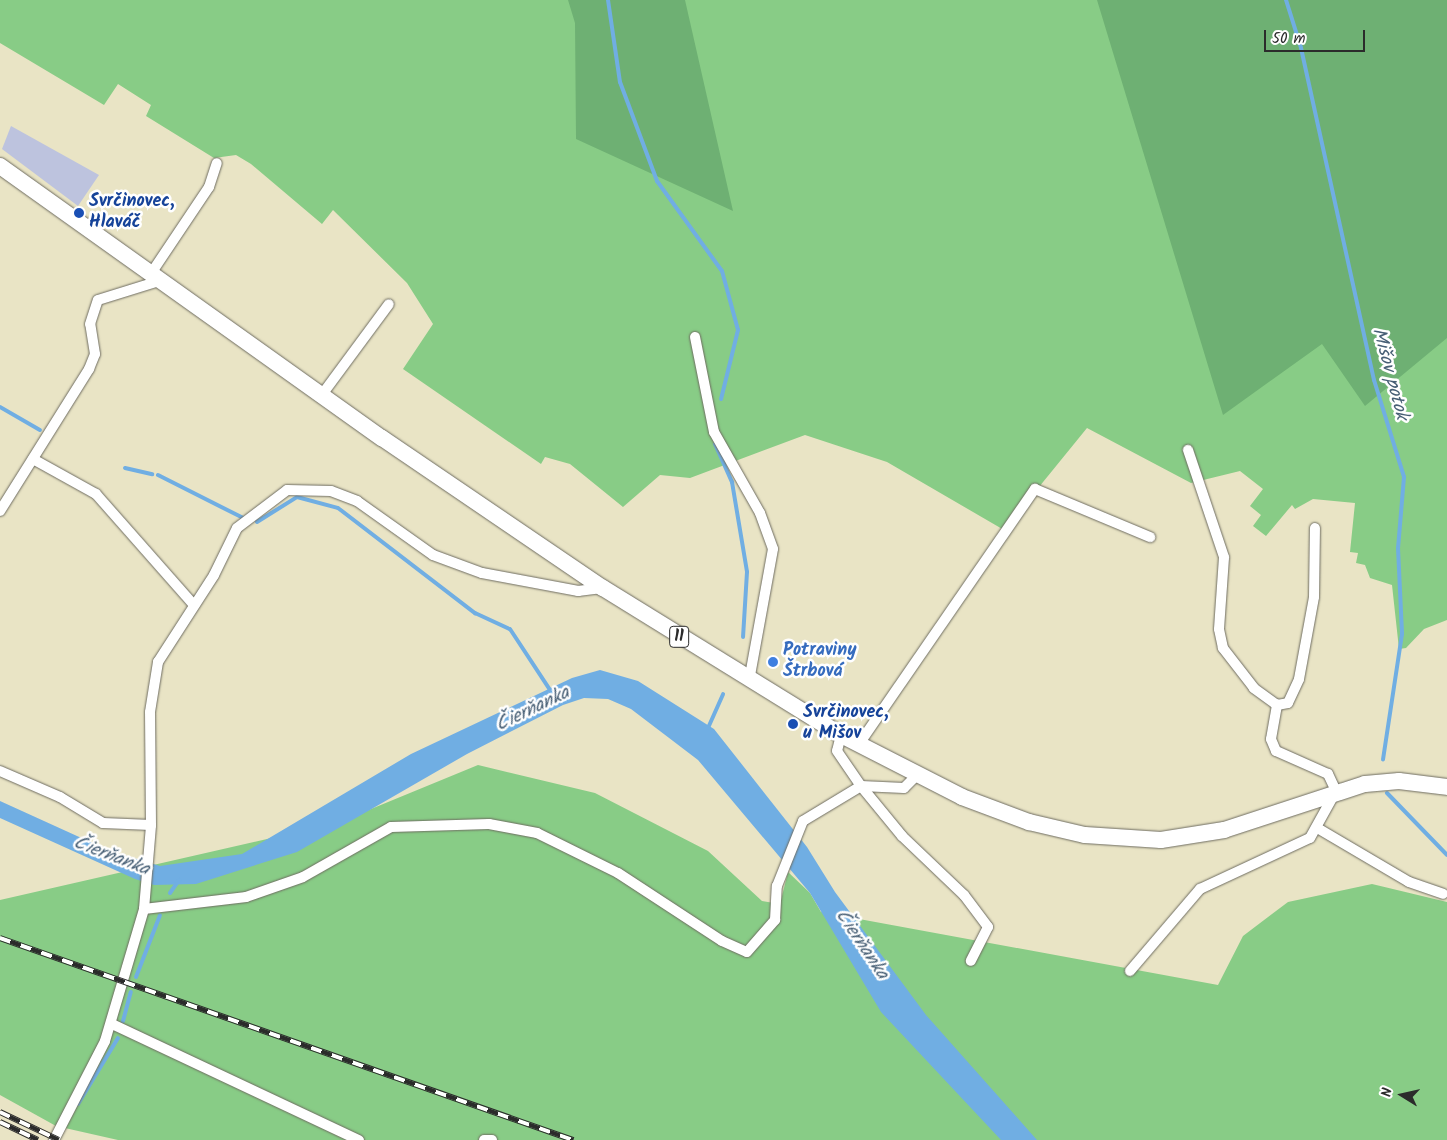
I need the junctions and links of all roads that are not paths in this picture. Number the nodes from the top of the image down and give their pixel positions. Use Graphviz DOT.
graph roads {
  1 [pos="217,163"];
  2 [pos="0,166"];
  3 [pos="154,278"];
  4 [pos="388,304"];
  5 [pos="695,337"];
  6 [pos="321,396"];
  7 [pos="1188,450"];
  8 [pos="33,459"];
  9 [pos="0,511"];
  10 [pos="1315,528"];
  11 [pos="1150,537"];
  12 [pos="604,588"];
  13 [pos="194,605"];
  14 [pos="749,681"];
  15 [pos="1277,705"];
  16 [pos="841,734"];
  17 [pos="859,744"];
  18 [pos="0,771"];
  19 [pos="917,775"];
  20 [pos="861,786"];
  21 [pos="1447,787"];
  22 [pos="1336,790"];
  23 [pos="1319,828"];
  24 [pos="151,829"];
  25 [pos="1443,894"];
  26 [pos="144,908"];
  27 [pos="971,961"];
  28 [pos="1130,971"];
  29 [pos="112,1024"];
  30 [pos="54,1140"];
  31 [pos="359,1140"];
  32 [pos="484,1140"];
  33 [pos="492,1140"];
  1 -- 3 [label="street"];
  2 -- 3 [label="main road, 11"];
  3 -- 6 [label="main road, 11"];
  3 -- 8 [label="street"];
  4 -- 6 [label="street"];
  5 -- 14 [label="street"];
  6 -- 12 [label="main road, 11"];
  7 -- 15 [label="street"];
  8 -- 9 [label="street"];
  8 -- 13 [label="street"];
  10 -- 15 [label="street"];
  11 -- 17 [label="street"];
  12 -- 13 [label="street"];
  12 -- 14 [label="main road, 11"];
  13 -- 24 [label="street"];
  14 -- 16 [label="main road, 11"];
  15 -- 22 [label="street"];
  16 -- 17 [label="main road, 11"];
  16 -- 20 [label="street"];
  17 -- 19 [label="main road, 11"];
  18 -- 24 [label="street"];
  19 -- 20 [label="street"];
  19 -- 22 [label="main road, 11"];
  20 -- 26 [label="street"];
  20 -- 27 [label="street"];
  21 -- 22 [label="main road, 11"];
  22 -- 23 [label="street"];
  23 -- 25 [label="street"];
  23 -- 28 [label="street"];
  24 -- 26 [label="street"];
  26 -- 29 [label="street"];
  29 -- 30 [label="street"];
  29 -- 31 [label="street"];
  32 -- 33 [label="street"];
}
